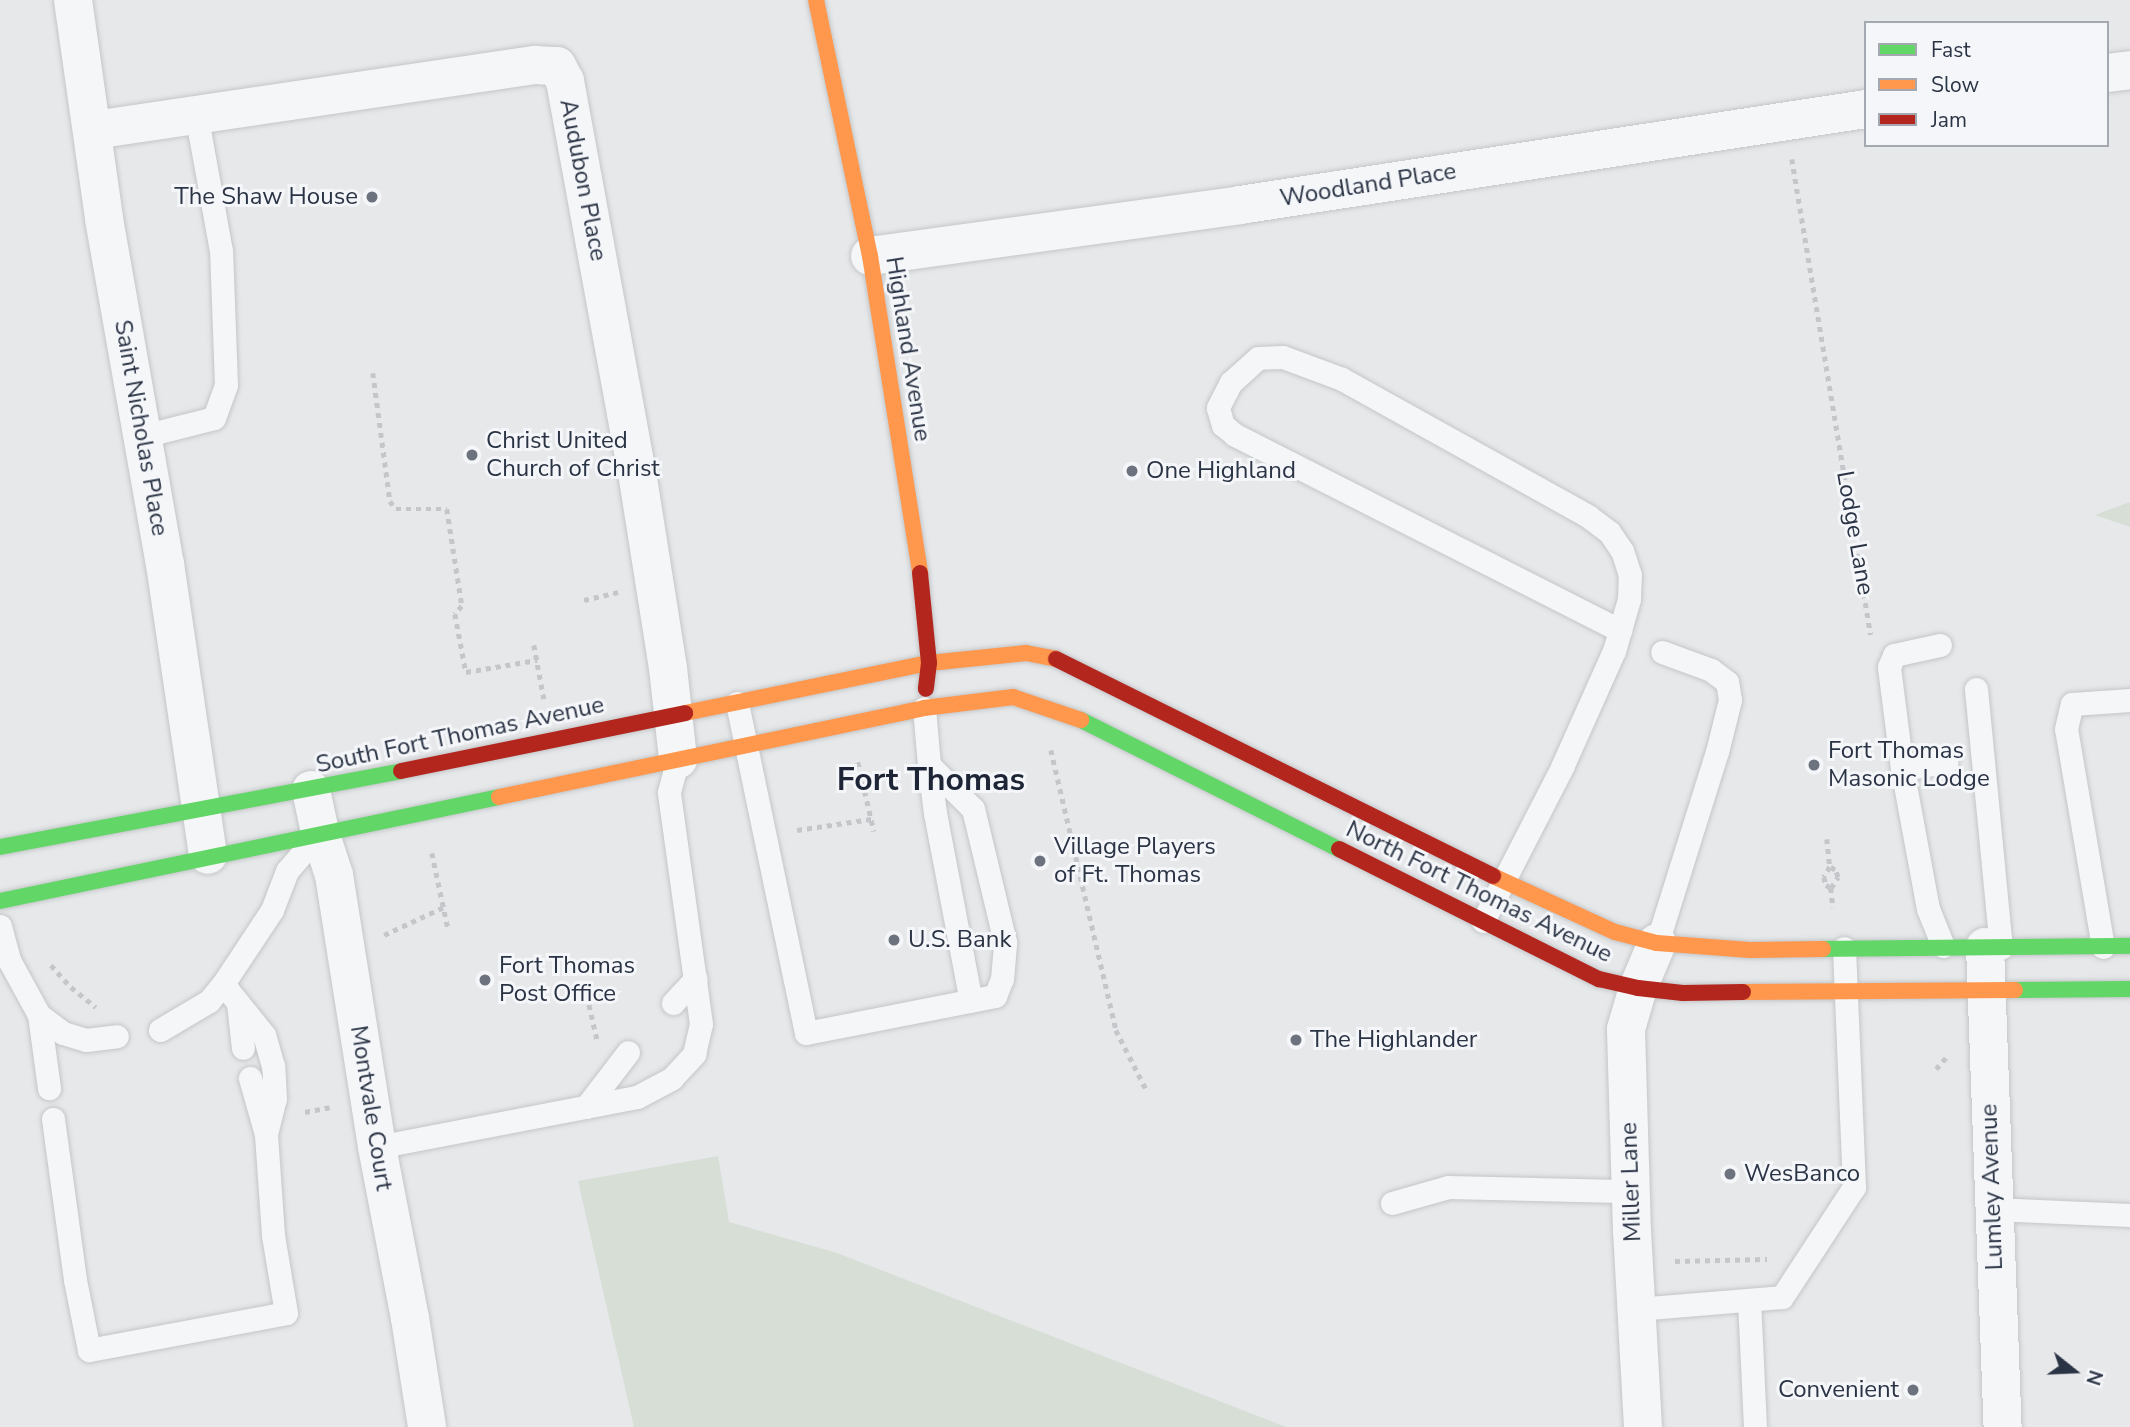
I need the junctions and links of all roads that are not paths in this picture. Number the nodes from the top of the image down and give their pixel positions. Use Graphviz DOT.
graph roads {
  1 [pos="73,0"];
  2 [pos="816,0"];
  3 [pos="2130,70"];
  4 [pos="2109,73"];
  5 [pos="1864,109"];
  6 [pos="196,114"];
  7 [pos="94,130"];
  8 [pos="870,256"];
  9 [pos="143,436"];
  10 [pos="1620,630"];
  11 [pos="1940,645"];
  12 [pos="1662,652"];
  13 [pos="929,663"];
  14 [pos="1976,689"];
  15 [pos="2130,700"];
  16 [pos="737,702"];
  17 [pos="924,708"];
  18 [pos="671,714"];
  19 [pos="747,745"];
  20 [pos="678,758"];
  21 [pos="1946,762"];
  22 [pos="929,765"];
  23 [pos="1902,769"];
  24 [pos="311,790"];
  25 [pos="203,810"];
  26 [pos="320,832"];
  27 [pos="0,847"];
  28 [pos="208,855"];
  29 [pos="1503,881"];
  30 [pos="0,901"];
  31 [pos="1482,921"];
  32 [pos="0,926"];
  33 [pos="1657,943"];
  34 [pos="1943,946"];
  35 [pos="2130,946"];
  36 [pos="2102,947"];
  37 [pos="1844,948"];
  38 [pos="1993,948"];
  39 [pos="695,979"];
  40 [pos="223,984"];
  41 [pos="1638,988"];
  42 [pos="2130,989"];
  43 [pos="1846,992"];
  44 [pos="1988,992"];
  45 [pos="971,1001"];
  46 [pos="238,1003"];
  47 [pos="673,1003"];
  48 [pos="39,1015"];
  49 [pos="160,1030"];
  50 [pos="113,1036"];
  51 [pos="243,1048"];
  52 [pos="628,1052"];
  53 [pos="250,1078"];
  54 [pos="49,1088"];
  55 [pos="586,1107"];
  56 [pos="53,1119"];
  57 [pos="267,1127"];
  58 [pos="377,1147"];
  59 [pos="1630,1191"];
  60 [pos="1392,1203"];
  61 [pos="1993,1209"];
  62 [pos="2130,1215"];
  63 [pos="1749,1300"];
  64 [pos="1636,1309"];
  65 [pos="427,1427"];
  66 [pos="1643,1427"];
  67 [pos="1755,1427"];
  68 [pos="2003,1427"];
  1 -- 7 [label="street, Saint Nicholas Place"];
  2 -- 8 [label="main road, Highland Avenue"];
  3 -- 4 [label="street"];
  5 -- 8 [label="street, Woodland Place"];
  6 -- 7 [label="street, Audubon Place"];
  6 -- 9 [label="lane"];
  6 -- 18 [label="street, Audubon Place"];
  7 -- 9 [label="street, Saint Nicholas Place"];
  8 -- 13 [label="main road, Highland Avenue"];
  9 -- 25 [label="street, Saint Nicholas Place"];
  10 -- 10 [label="lane"];
  10 -- 29 [label="lane"];
  11 -- 23 [label="lane"];
  12 -- 33 [label="lane"];
  13 -- 16 [label="main road, South Fort Thomas Avenue"];
  13 -- 17 [label="main road, Highland Avenue"];
  13 -- 29 [label="main road, North Fort Thomas Avenue"];
  14 -- 38 [label="lane"];
  15 -- 36 [label="lane"];
  16 -- 18 [label="main road, South Fort Thomas Avenue"];
  16 -- 19 [label="lane"];
  17 -- 19 [label="main road"];
  17 -- 22 [label="lane"];
  17 -- 31 [label="main road, North Fort Thomas Avenue"];
  18 -- 20 [label="street, Audubon Place"];
  18 -- 24 [label="main road, South Fort Thomas Avenue"];
  19 -- 20 [label="main road"];
  19 -- 45 [label="lane"];
  20 -- 26 [label="main road"];
  20 -- 39 [label="lane"];
  21 -- 23 [label="lane"];
  22 -- 45 [label="lane"];
  22 -- 45 [label="lane"];
  23 -- 34 [label="lane"];
  24 -- 25 [label="main road, South Fort Thomas Avenue"];
  24 -- 26 [label="street, Montvale Court"];
  25 -- 27 [label="main road, South Fort Thomas Avenue"];
  25 -- 28 [label="street, Saint Nicholas Place"];
  26 -- 28 [label="main road"];
  26 -- 40 [label="lane"];
  26 -- 58 [label="street, Montvale Court"];
  28 -- 30 [label="main road"];
  29 -- 31 [label="lane"];
  29 -- 33 [label="main road, North Fort Thomas Avenue"];
  31 -- 41 [label="main road, North Fort Thomas Avenue"];
  32 -- 48 [label="lane"];
  33 -- 37 [label="main road, North Fort Thomas Avenue"];
  33 -- 41 [label="street, Miller Lane"];
  34 -- 37 [label="main road, North Fort Thomas Avenue"];
  34 -- 38 [label="main road, North Fort Thomas Avenue"];
  35 -- 36 [label="main road, North Fort Thomas Avenue"];
  36 -- 38 [label="main road, North Fort Thomas Avenue"];
  37 -- 43 [label="lane"];
  38 -- 44 [label="street, Lumley Avenue"];
  39 -- 47 [label="lane"];
  39 -- 55 [label="lane"];
  40 -- 46 [label="lane"];
  40 -- 49 [label="lane"];
  41 -- 43 [label="main road, North Fort Thomas Avenue"];
  41 -- 59 [label="street, Miller Lane"];
  42 -- 44 [label="main road, North Fort Thomas Avenue"];
  43 -- 44 [label="main road, North Fort Thomas Avenue"];
  43 -- 63 [label="lane"];
  44 -- 61 [label="street, Lumley Avenue"];
  46 -- 51 [label="lane"];
  46 -- 57 [label="lane"];
  48 -- 50 [label="lane"];
  48 -- 54 [label="lane"];
  52 -- 55 [label="lane"];
  53 -- 57 [label="lane"];
  55 -- 58 [label="lane"];
  56 -- 57 [label="lane"];
  58 -- 65 [label="street, Montvale Court"];
  59 -- 60 [label="lane"];
  59 -- 64 [label="street, Miller Lane"];
  61 -- 62 [label="lane"];
  61 -- 68 [label="street, Lumley Avenue"];
  63 -- 64 [label="lane"];
  63 -- 67 [label="lane"];
  64 -- 66 [label="street, Miller Lane"];
}
